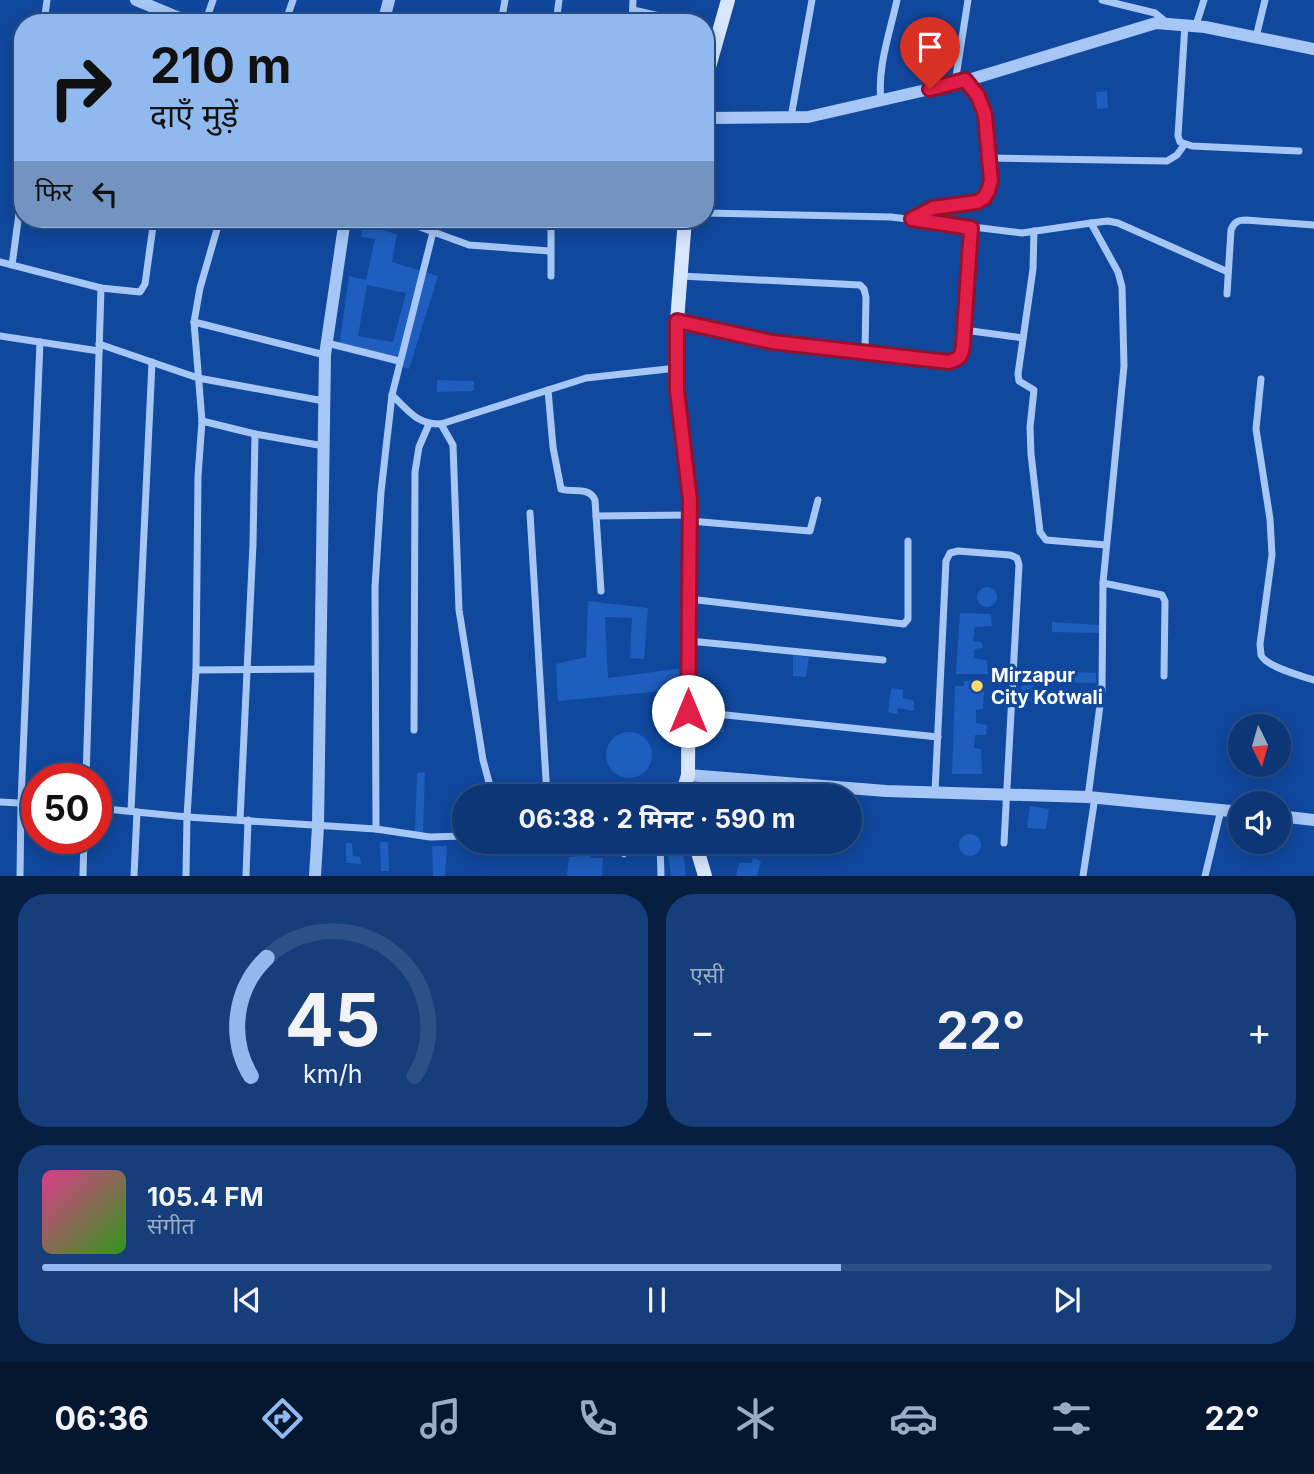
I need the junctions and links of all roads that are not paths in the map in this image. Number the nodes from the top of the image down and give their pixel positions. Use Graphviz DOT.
graph roads {
  1 [pos="136,0"];
  2 [pos="633,0"];
  3 [pos="728,0"];
  4 [pos="812,0"];
  5 [pos="897,0"];
  6 [pos="968,0"];
  7 [pos="1102,0"];
  8 [pos="1204,0"];
  9 [pos="1265,0"];
  10 [pos="633,10"];
  11 [pos="170,14"];
  12 [pos="633,14"];
  13 [pos="651,14"];
  14 [pos="1167,23"];
  15 [pos="1191,25"];
  16 [pos="1256,37"];
  17 [pos="714,39"];
  18 [pos="1314,49"];
  19 [pos="960,82"];
  20 [pos="881,100"];
  21 [pos="791,117"];
  22 [pos="714,118"];
  23 [pos="1184,145"];
  24 [pos="1299,151"];
  25 [pos="989,158"];
  26 [pos="714,214"];
  27 [pos="912,219"];
  28 [pos="1091,223"];
  29 [pos="1314,225"];
  30 [pos="17,228"];
  31 [pos="153,228"];
  32 [pos="217,228"];
  33 [pos="344,228"];
  34 [pos="422,228"];
  35 [pos="551,228"];
  36 [pos="684,228"];
  37 [pos="971,228"];
  38 [pos="1034,231"];
  39 [pos="433,232"];
  40 [pos="550,251"];
  41 [pos="0,262"];
  42 [pos="12,265"];
  43 [pos="1228,272"];
  44 [pos="551,276"];
  45 [pos="681,276"];
  46 [pos="101,288"];
  47 [pos="1227,293"];
  48 [pos="677,321"];
  49 [pos="194,322"];
  50 [pos="964,330"];
  51 [pos="0,336"];
  52 [pos="1023,338"];
  53 [pos="40,342"];
  54 [pos="99,347"];
  55 [pos="326,349"];
  56 [pos="865,351"];
  57 [pos="399,361"];
  58 [pos="152,362"];
  59 [pos="677,368"];
  60 [pos="198,378"];
  61 [pos="1261,379"];
  62 [pos="548,390"];
  63 [pos="392,395"];
  64 [pos="324,401"];
  65 [pos="202,421"];
  66 [pos="429,424"];
  67 [pos="441,424"];
  68 [pos="255,434"];
  69 [pos="324,446"];
  70 [pos="818,500"];
  71 [pos="530,513"];
  72 [pos="596,516"];
  73 [pos="690,518"];
  74 [pos="908,541"];
  75 [pos="1106,545"];
  76 [pos="1103,583"];
  77 [pos="601,592"];
  78 [pos="689,599"];
  79 [pos="689,641"];
  80 [pos="883,660"];
  81 [pos="247,669"];
  82 [pos="320,669"];
  83 [pos="196,670"];
  84 [pos="1164,676"];
  85 [pos="1314,680"];
  86 [pos="688,711"];
  87 [pos="414,730"];
  88 [pos="938,737"];
  89 [pos="23,763"];
  90 [pos="86,763"];
  91 [pos="688,775"];
  92 [pos="490,784"];
  93 [pos="546,784"];
  94 [pos="685,784"];
  95 [pos="935,792"];
  96 [pos="1008,794"];
  97 [pos="1092,797"];
  98 [pos="0,802"];
  99 [pos="21,803"];
  100 [pos="112,809"];
  101 [pos="1221,810"];
  102 [pos="134,811"];
  103 [pos="1228,811"];
  104 [pos="187,817"];
  105 [pos="1291,817"];
  106 [pos="244,820"];
  107 [pos="1314,820"];
  108 [pos="318,826"];
  109 [pos="376,829"];
  110 [pos="452,836"];
  111 [pos="1004,843"];
  112 [pos="84,854"];
  113 [pos="660,854"];
  114 [pos="699,854"];
  115 [pos="20,876"];
  116 [pos="83,876"];
  117 [pos="134,876"];
  118 [pos="186,876"];
  119 [pos="246,876"];
  120 [pos="315,876"];
  121 [pos="661,876"];
  122 [pos="705,876"];
  123 [pos="1083,876"];
  124 [pos="1205,876"];
  1 -- 11 [label="street"];
  2 -- 10 [label="street"];
  3 -- 17 [label="main road"];
  4 -- 21 [label="street"];
  5 -- 20 [label="street"];
  6 -- 19 [label="street"];
  7 -- 14 [label="street"];
  8 -- 15 [label="street"];
  9 -- 16 [label="street"];
  10 -- 12 [label="street"];
  10 -- 13 [label="street"];
  14 -- 15 [label="street"];
  14 -- 19 [label="street"];
  15 -- 16 [label="street"];
  15 -- 23 [label="street"];
  16 -- 18 [label="street"];
  19 -- 20 [label="street"];
  19 -- 25 [label="street"];
  20 -- 21 [label="street"];
  21 -- 22 [label="street"];
  23 -- 24 [label="street"];
  23 -- 25 [label="street"];
  25 -- 27 [label="street"];
  26 -- 27 [label="street"];
  27 -- 37 [label="street"];
  28 -- 38 [label="street"];
  28 -- 43 [label="street"];
  28 -- 75 [label="street"];
  29 -- 43 [label="street"];
  30 -- 42 [label="street"];
  31 -- 46 [label="street"];
  32 -- 49 [label="street"];
  33 -- 55 [label="street"];
  34 -- 39 [label="street"];
  35 -- 40 [label="street"];
  36 -- 45 [label="main road"];
  37 -- 38 [label="street"];
  37 -- 50 [label="street"];
  38 -- 52 [label="street"];
  39 -- 40 [label="street"];
  39 -- 57 [label="street"];
  40 -- 44 [label="street"];
  41 -- 42 [label="street"];
  42 -- 46 [label="street"];
  43 -- 47 [label="street"];
  45 -- 48 [label="main road"];
  45 -- 56 [label="street"];
  46 -- 54 [label="street"];
  48 -- 56 [label="street"];
  48 -- 59 [label="main road"];
  49 -- 55 [label="street"];
  49 -- 60 [label="street"];
  50 -- 52 [label="street"];
  50 -- 56 [label="street"];
  51 -- 53 [label="street"];
  52 -- 75 [label="street"];
  53 -- 54 [label="street"];
  53 -- 89 [label="street"];
  54 -- 58 [label="street"];
  54 -- 90 [label="street"];
  55 -- 57 [label="street"];
  55 -- 64 [label="street"];
  57 -- 63 [label="street"];
  58 -- 60 [label="street"];
  58 -- 102 [label="street"];
  59 -- 62 [label="street"];
  59 -- 73 [label="main road"];
  60 -- 64 [label="street"];
  60 -- 65 [label="street"];
  61 -- 85 [label="street"];
  62 -- 67 [label="street"];
  62 -- 72 [label="street"];
  63 -- 66 [label="street"];
  63 -- 109 [label="street"];
  64 -- 69 [label="street"];
  65 -- 68 [label="street"];
  65 -- 83 [label="street"];
  66 -- 67 [label="street"];
  66 -- 87 [label="street"];
  67 -- 92 [label="street"];
  68 -- 69 [label="street"];
  68 -- 81 [label="street"];
  69 -- 82 [label="street"];
  70 -- 73 [label="street"];
  71 -- 93 [label="street"];
  72 -- 73 [label="street"];
  72 -- 77 [label="street"];
  73 -- 78 [label="main road"];
  74 -- 78 [label="street"];
  75 -- 76 [label="street"];
  76 -- 84 [label="street"];
  76 -- 97 [label="street"];
  78 -- 79 [label="main road"];
  79 -- 80 [label="street"];
  79 -- 86 [label="main road"];
  81 -- 82 [label="street"];
  81 -- 83 [label="street"];
  81 -- 106 [label="street"];
  82 -- 108 [label="street"];
  83 -- 104 [label="street"];
  86 -- 88 [label="street"];
  86 -- 91 [label="main road"];
  88 -- 95 [label="street"];
  88 -- 96 [label="street"];
  91 -- 94 [label="main road"];
  91 -- 95 [label="street"];
  95 -- 96 [label="street"];
  96 -- 97 [label="street"];
  96 -- 111 [label="street"];
  97 -- 101 [label="street"];
  97 -- 123 [label="street"];
  98 -- 99 [label="street"];
  99 -- 115 [label="street"];
  100 -- 102 [label="street"];
  101 -- 103 [label="street"];
  101 -- 124 [label="street"];
  102 -- 104 [label="street"];
  102 -- 117 [label="street"];
  104 -- 106 [label="street"];
  104 -- 118 [label="street"];
  105 -- 107 [label="street"];
  106 -- 108 [label="street"];
  106 -- 119 [label="street"];
  108 -- 109 [label="street"];
  108 -- 120 [label="street"];
  109 -- 110 [label="street"];
  112 -- 116 [label="street"];
  113 -- 121 [label="street"];
  114 -- 122 [label="main road"];
}
